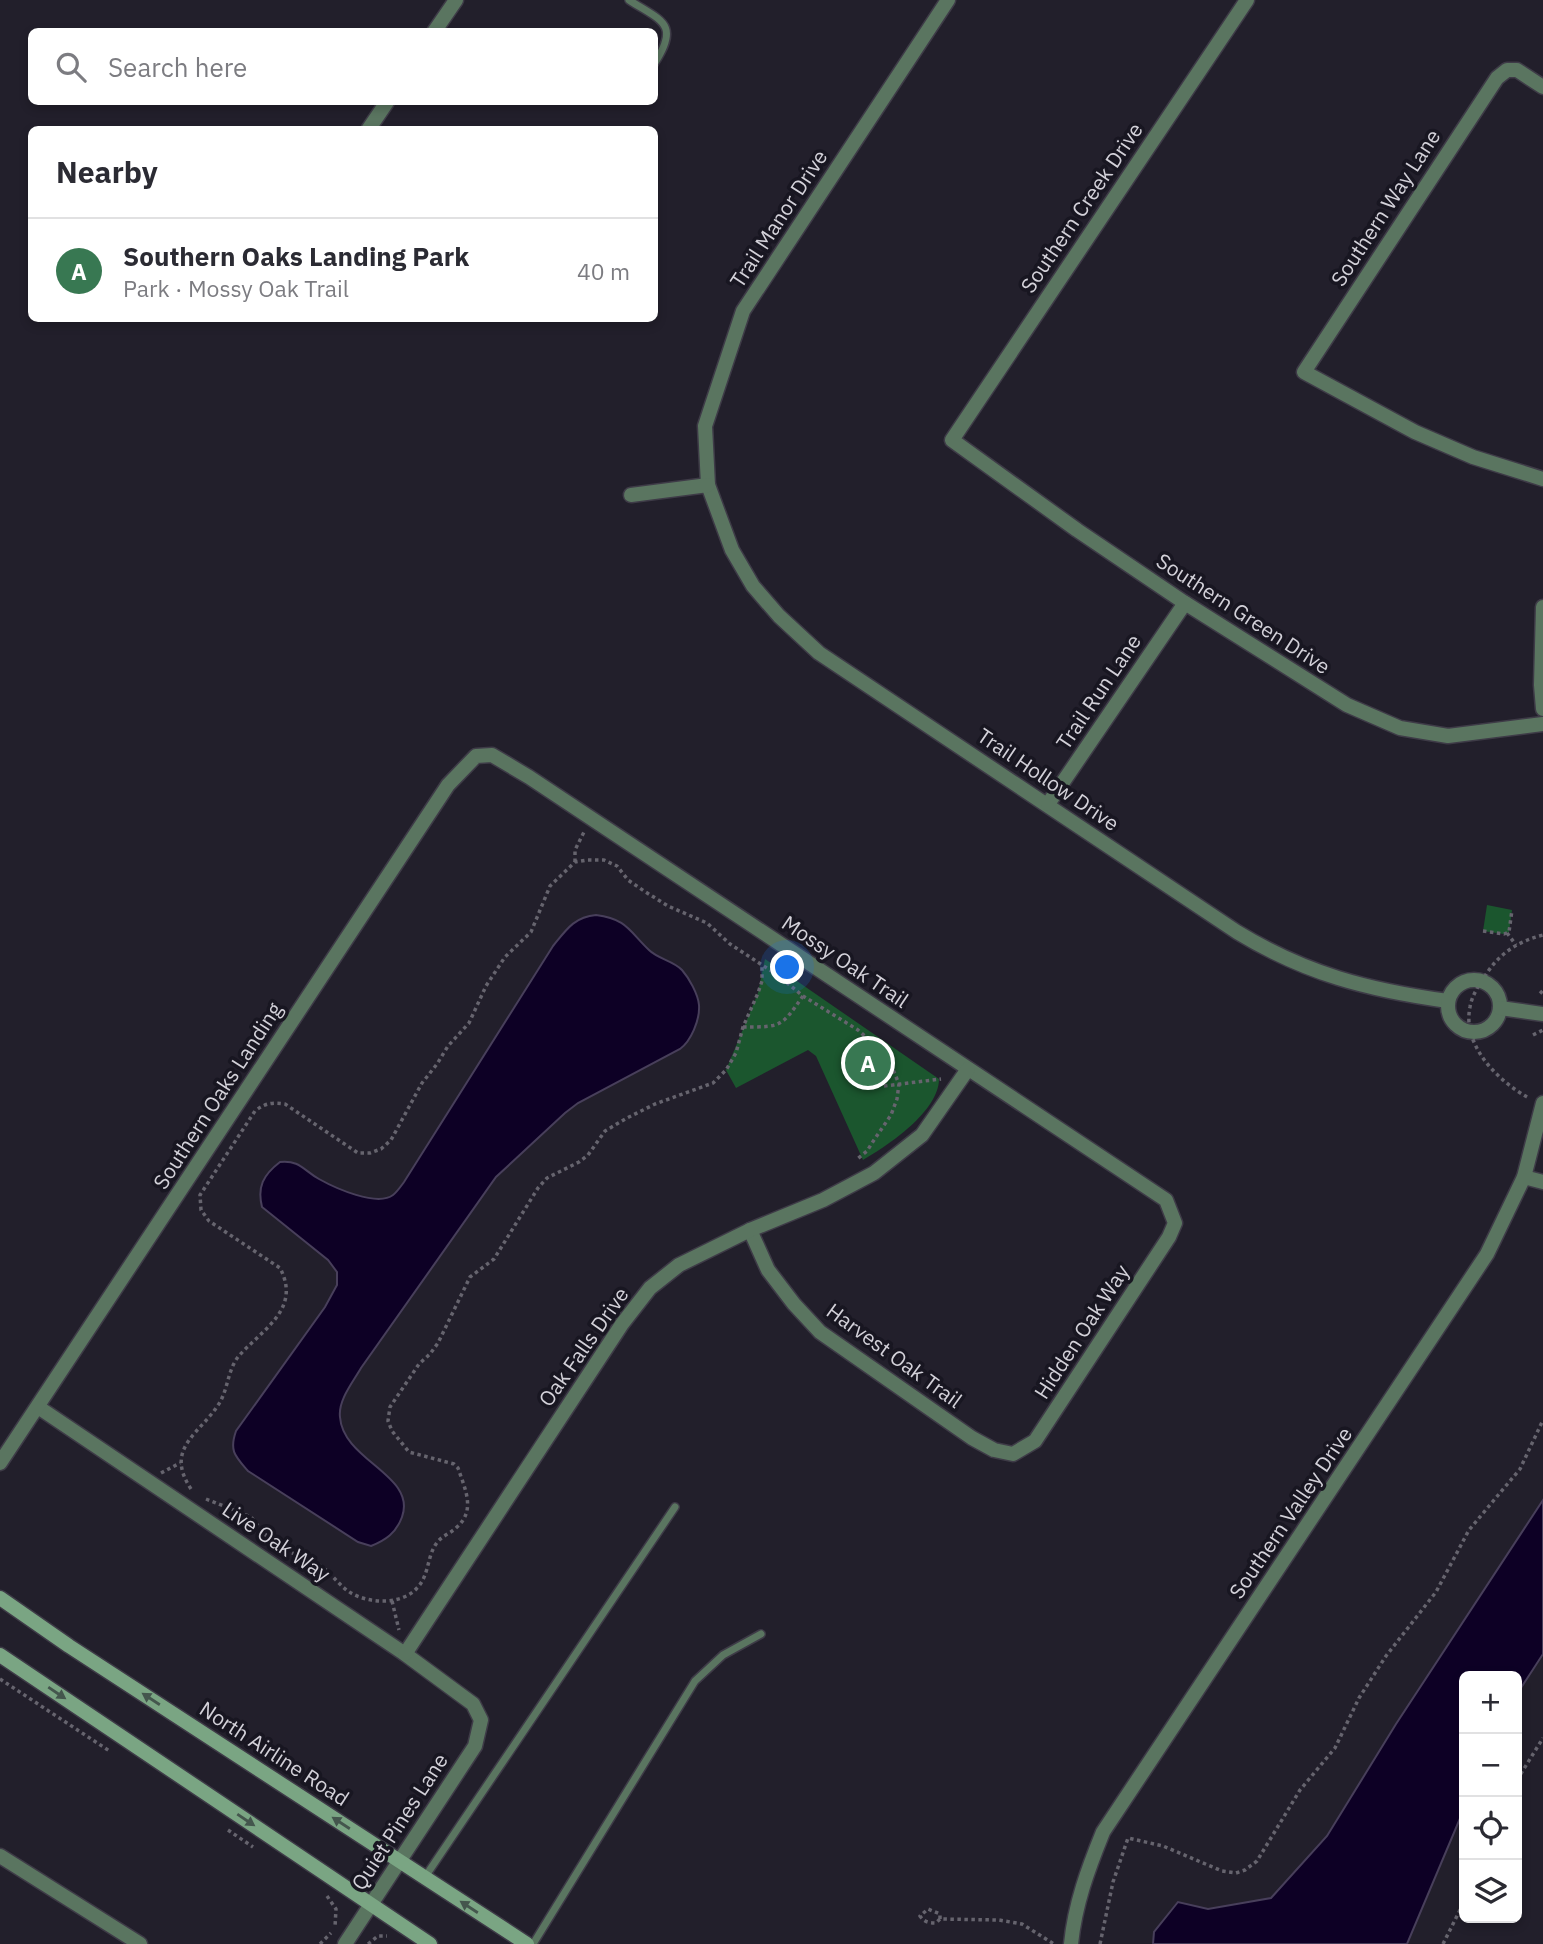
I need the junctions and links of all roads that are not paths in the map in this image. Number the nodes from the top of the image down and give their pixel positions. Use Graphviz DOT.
graph roads {
  1 [pos="456,0"];
  2 [pos="629,0"];
  3 [pos="948,0"];
  4 [pos="1247,0"];
  5 [pos="437,28"];
  6 [pos="658,58"];
  7 [pos="1543,86"];
  8 [pos="385,105"];
  9 [pos="371,126"];
  10 [pos="952,440"];
  11 [pos="1543,479"];
  12 [pos="708,485"];
  13 [pos="631,495"];
  14 [pos="1185,603"];
  15 [pos="1543,607"];
  16 [pos="1543,709"];
  17 [pos="1543,724"];
  18 [pos="476,756"];
  19 [pos="1048,804"];
  20 [pos="1448,1001"];
  21 [pos="1500,1008"];
  22 [pos="1543,1014"];
  23 [pos="966,1073"];
  24 [pos="1543,1103"];
  25 [pos="1524,1177"];
  26 [pos="1543,1182"];
  27 [pos="1175,1223"];
  28 [pos="750,1230"];
  29 [pos="38,1407"];
  30 [pos="1013,1454"];
  31 [pos="0,1464"];
  32 [pos="675,1507"];
  33 [pos="0,1598"];
  34 [pos="761,1634"];
  35 [pos="405,1654"];
  36 [pos="0,1656"];
  37 [pos="481,1720"];
  38 [pos="0,1856"];
  39 [pos="399,1861"];
  40 [pos="425,1878"];
  41 [pos="371,1905"];
  42 [pos="140,1944"];
  43 [pos="345,1944"];
  44 [pos="430,1944"];
  45 [pos="527,1944"];
  46 [pos="534,1944"];
  47 [pos="1071,1944"];
  1 -- 5 [label="street"];
  2 -- 6 [label="lane"];
  3 -- 12 [label="street, Trail Manor Drive"];
  4 -- 10 [label="street, Southern Creek Drive"];
  7 -- 11 [label="street, Southern Way Lane"];
  8 -- 9 [label="street"];
  10 -- 14 [label="street, Southern Green Drive"];
  12 -- 13 [label="street"];
  12 -- 19 [label="street, Trail Hollow Drive"];
  14 -- 17 [label="street, Southern Green Drive"];
  14 -- 19 [label="street, Trail Run Lane"];
  15 -- 16 [label="street"];
  18 -- 23 [label="street, Mossy Oak Trail"];
  18 -- 29 [label="street, Southern Oaks Landing"];
  19 -- 20 [label="street, Trail Hollow Drive"];
  20 -- 21 [label="street"];
  20 -- 21 [label="street"];
  21 -- 22 [label="street"];
  23 -- 27 [label="street, Mossy Oak Trail"];
  23 -- 28 [label="street, Oak Falls Drive"];
  24 -- 25 [label="street, Southern Valley Drive"];
  25 -- 26 [label="street"];
  25 -- 47 [label="street, Southern Valley Drive"];
  27 -- 30 [label="street, Hidden Oak Way"];
  28 -- 30 [label="street, Harvest Oak Trail"];
  28 -- 35 [label="street, Oak Falls Drive"];
  29 -- 31 [label="street, Southern Oaks Landing"];
  29 -- 35 [label="street, Live Oak Way"];
  32 -- 40 [label="lane"];
  39 -- 33 [label="main road, North Airline Road, one-way"];
  34 -- 46 [label="lane"];
  35 -- 37 [label="street, Live Oak Way"];
  36 -- 41 [label="main road, one-way"];
  37 -- 39 [label="street, Quiet Pines Lane"];
  38 -- 42 [label="street"];
  39 -- 40 [label="main road, North Airline Road"];
  39 -- 41 [label="street, Quiet Pines Lane"];
  45 -- 40 [label="main road, North Airline Road, one-way"];
  41 -- 43 [label="street, Quiet Pines Lane"];
  41 -- 44 [label="main road"];
}
